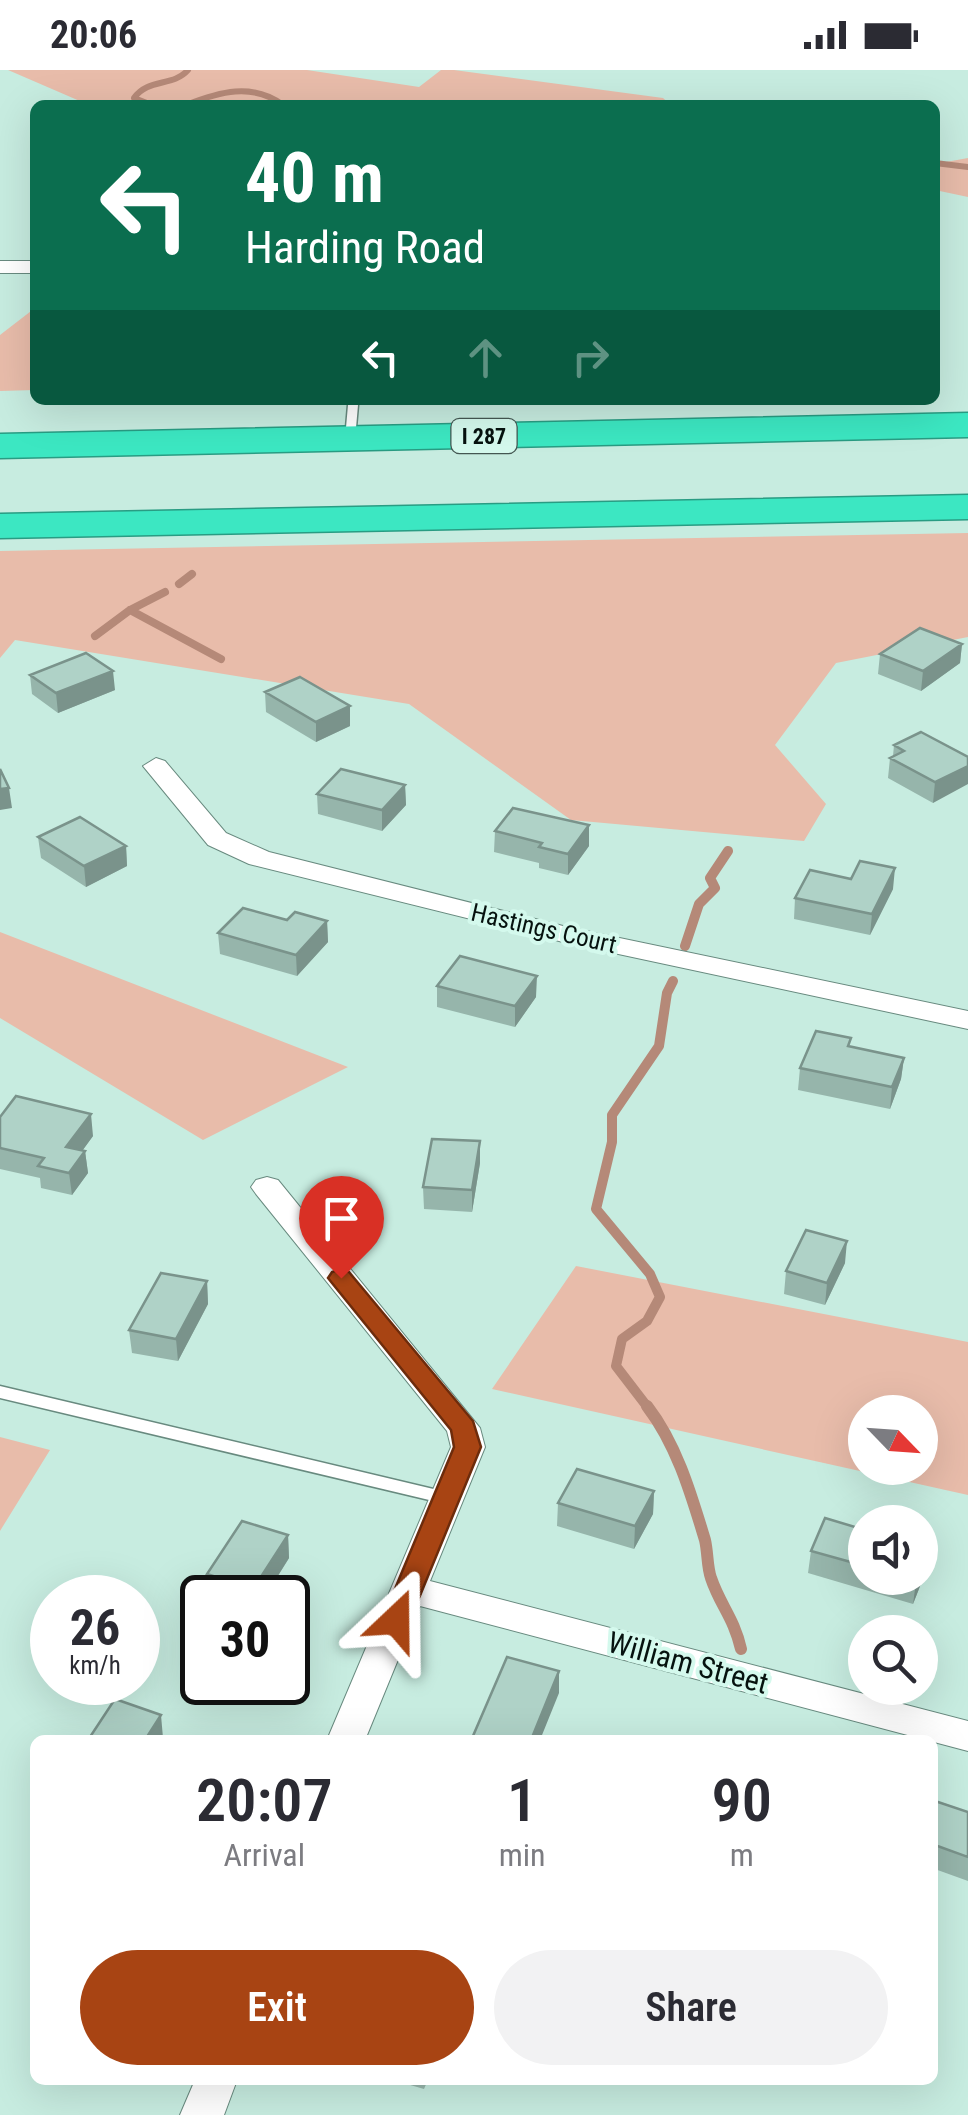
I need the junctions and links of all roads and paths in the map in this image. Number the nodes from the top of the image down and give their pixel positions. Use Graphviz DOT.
graph roads {
  1 [pos="30,267"];
  2 [pos="0,268"];
  3 [pos="940,392"];
  4 [pos="968,392"];
  5 [pos="520,405"];
  6 [pos="0,412"];
  7 [pos="352,422"];
  8 [pos="968,425"];
  9 [pos="0,446"];
  10 [pos="968,470"];
  11 [pos="462,479"];
  12 [pos="968,507"];
  13 [pos="0,526"];
  14 [pos="156,766"];
  15 [pos="968,1020"];
  16 [pos="267,1187"];
  17 [pos="0,1392"];
  18 [pos="446,1498"];
  19 [pos="409,1589"];
  20 [pos="348,1735"];
  21 [pos="968,1736"];
  22 [pos="214,2085"];
  23 [pos="202,2115"];
  1 -- 2 [label="street"];
  3 -- 4 [label="highway"];
  5 -- 7 [label="highway, I 287"];
  6 -- 7 [label="highway, I 287"];
  7 -- 8 [label="highway, I 287"];
  7 -- 9 [label="highway, I 287"];
  10 -- 11 [label="highway, I 287"];
  12 -- 13 [label="highway"];
  14 -- 15 [label="street, Hastings Court"];
  16 -- 18 [label="street"];
  17 -- 18 [label="lane"];
  18 -- 19 [label="street"];
  19 -- 20 [label="street"];
  19 -- 21 [label="street, William Street"];
  22 -- 23 [label="street"];
}
